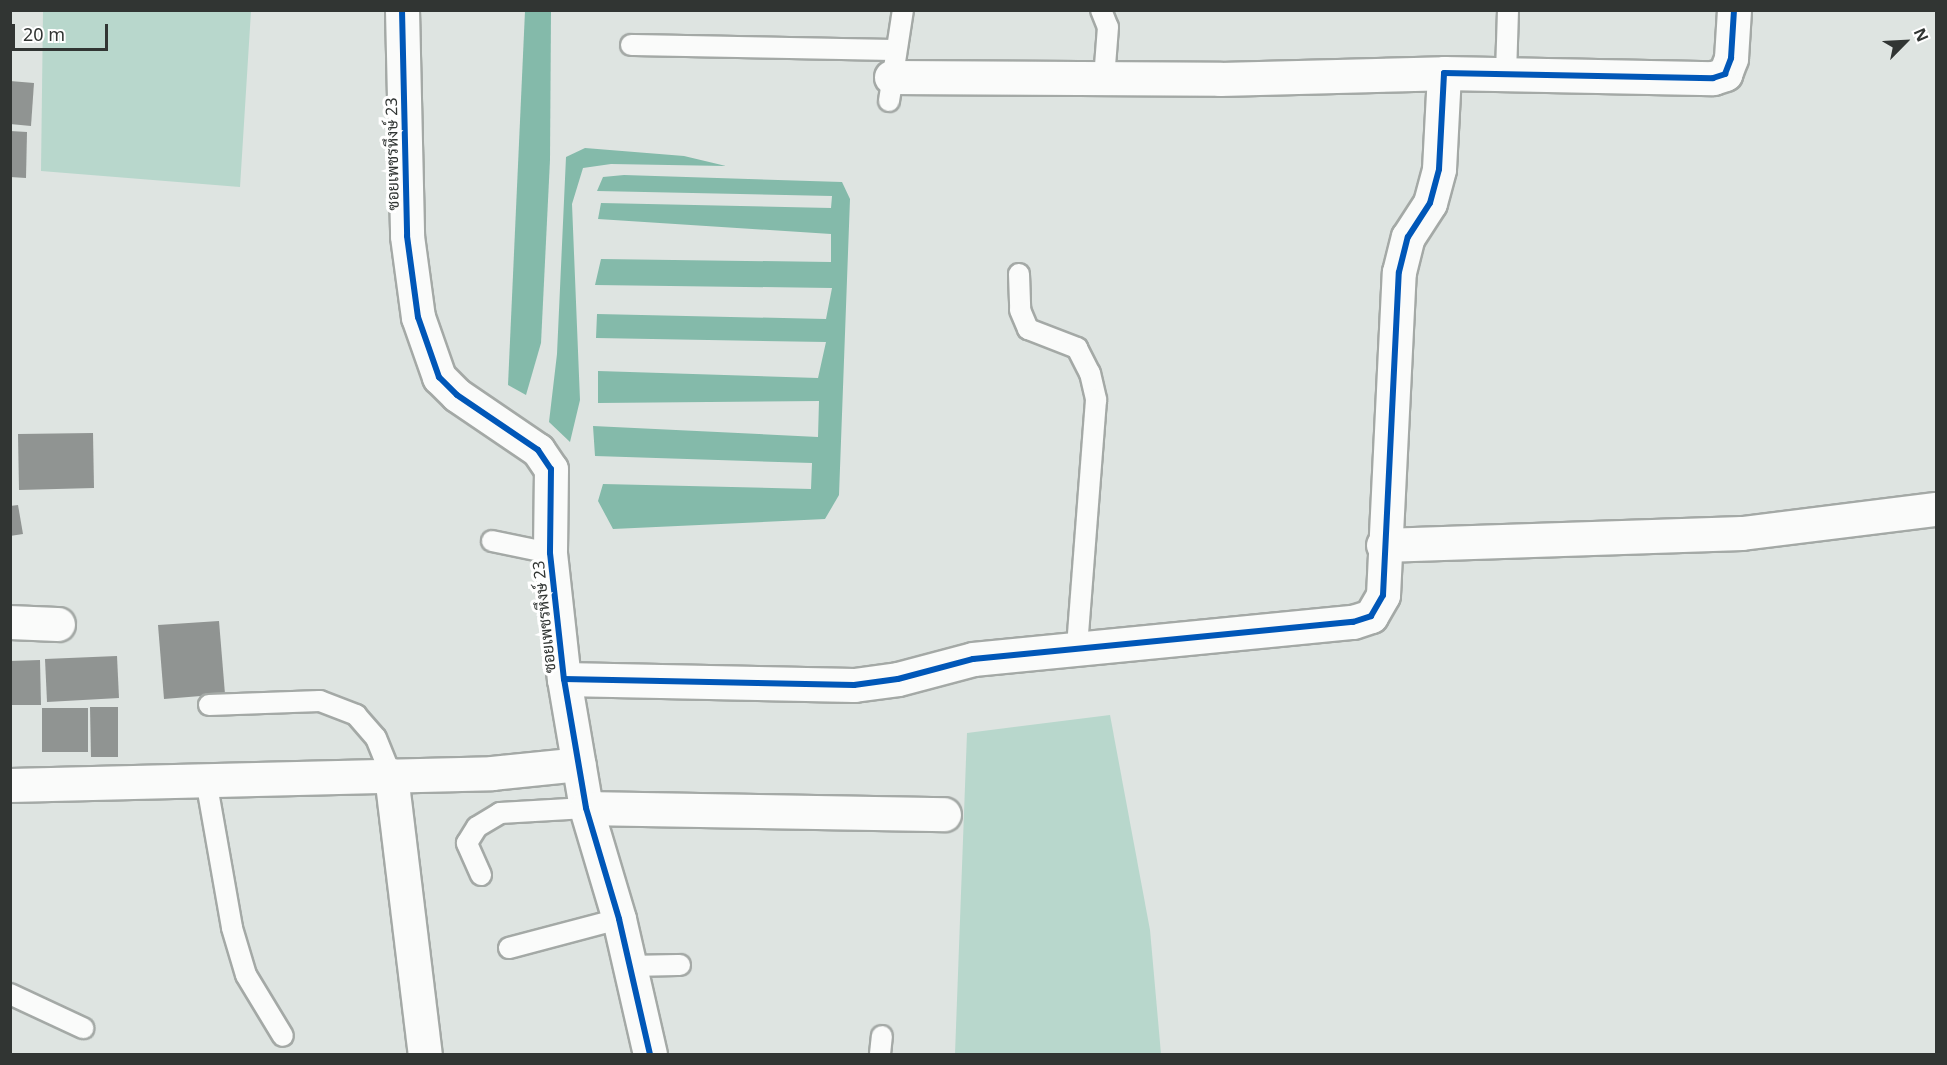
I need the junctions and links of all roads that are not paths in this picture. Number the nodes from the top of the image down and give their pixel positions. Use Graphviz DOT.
graph roads {
  1 [pos="402,10"];
  2 [pos="903,10"];
  3 [pos="1101,10"];
  4 [pos="1508,10"];
  5 [pos="1734,10"];
  6 [pos="631,45"];
  7 [pos="1444,73"];
  8 [pos="1506,74"];
  9 [pos="892,76"];
  10 [pos="1104,79"];
  11 [pos="1019,274"];
  12 [pos="1936,509"];
  13 [pos="492,541"];
  14 [pos="1383,545"];
  15 [pos="550,554"];
  16 [pos="10,622"];
  17 [pos="58,624"];
  18 [pos="1077,648"];
  19 [pos="564,679"];
  20 [pos="209,705"];
  21 [pos="579,764"];
  22 [pos="391,775"];
  23 [pos="206,780"];
  24 [pos="10,785"];
  25 [pos="586,808"];
  26 [pos="944,814"];
  27 [pos="481,875"];
  28 [pos="619,919"];
  29 [pos="509,948"];
  30 [pos="627,966"];
  31 [pos="680,966"];
  32 [pos="10,994"];
  33 [pos="83,1028"];
  34 [pos="283,1036"];
  35 [pos="425,1054"];
  36 [pos="650,1054"];
  1 -- 15 [label="street, ซอยเพชรหึงษ์ 23"];
  2 -- 9 [label="lane"];
  3 -- 10 [label="lane"];
  4 -- 8 [label="lane"];
  5 -- 8 [label="street"];
  6 -- 9 [label="lane"];
  7 -- 8 [label="street"];
  7 -- 10 [label="street"];
  7 -- 14 [label="street"];
  9 -- 10 [label="street"];
  11 -- 18 [label="lane"];
  12 -- 14 [label="street"];
  13 -- 15 [label="lane"];
  14 -- 18 [label="street"];
  15 -- 19 [label="street, ซอยเพชรหึงษ์ 23"];
  16 -- 17 [label="street"];
  18 -- 19 [label="street"];
  19 -- 21 [label="street, ซอยเพชรหึงษ์ 23"];
  20 -- 22 [label="lane"];
  21 -- 22 [label="street"];
  21 -- 25 [label="street, ซอยเพชรหึงษ์ 23"];
  22 -- 23 [label="street"];
  22 -- 35 [label="street"];
  23 -- 24 [label="street"];
  23 -- 34 [label="lane"];
  25 -- 26 [label="street"];
  25 -- 27 [label="lane"];
  25 -- 28 [label="street, ซอยเพชรหึงษ์ 23"];
  28 -- 29 [label="lane"];
  28 -- 30 [label="street, ซอยเพชรหึงษ์ 23"];
  30 -- 31 [label="lane"];
  30 -- 36 [label="street, ซอยเพชรหึงษ์ 23"];
  32 -- 33 [label="lane"];
}
